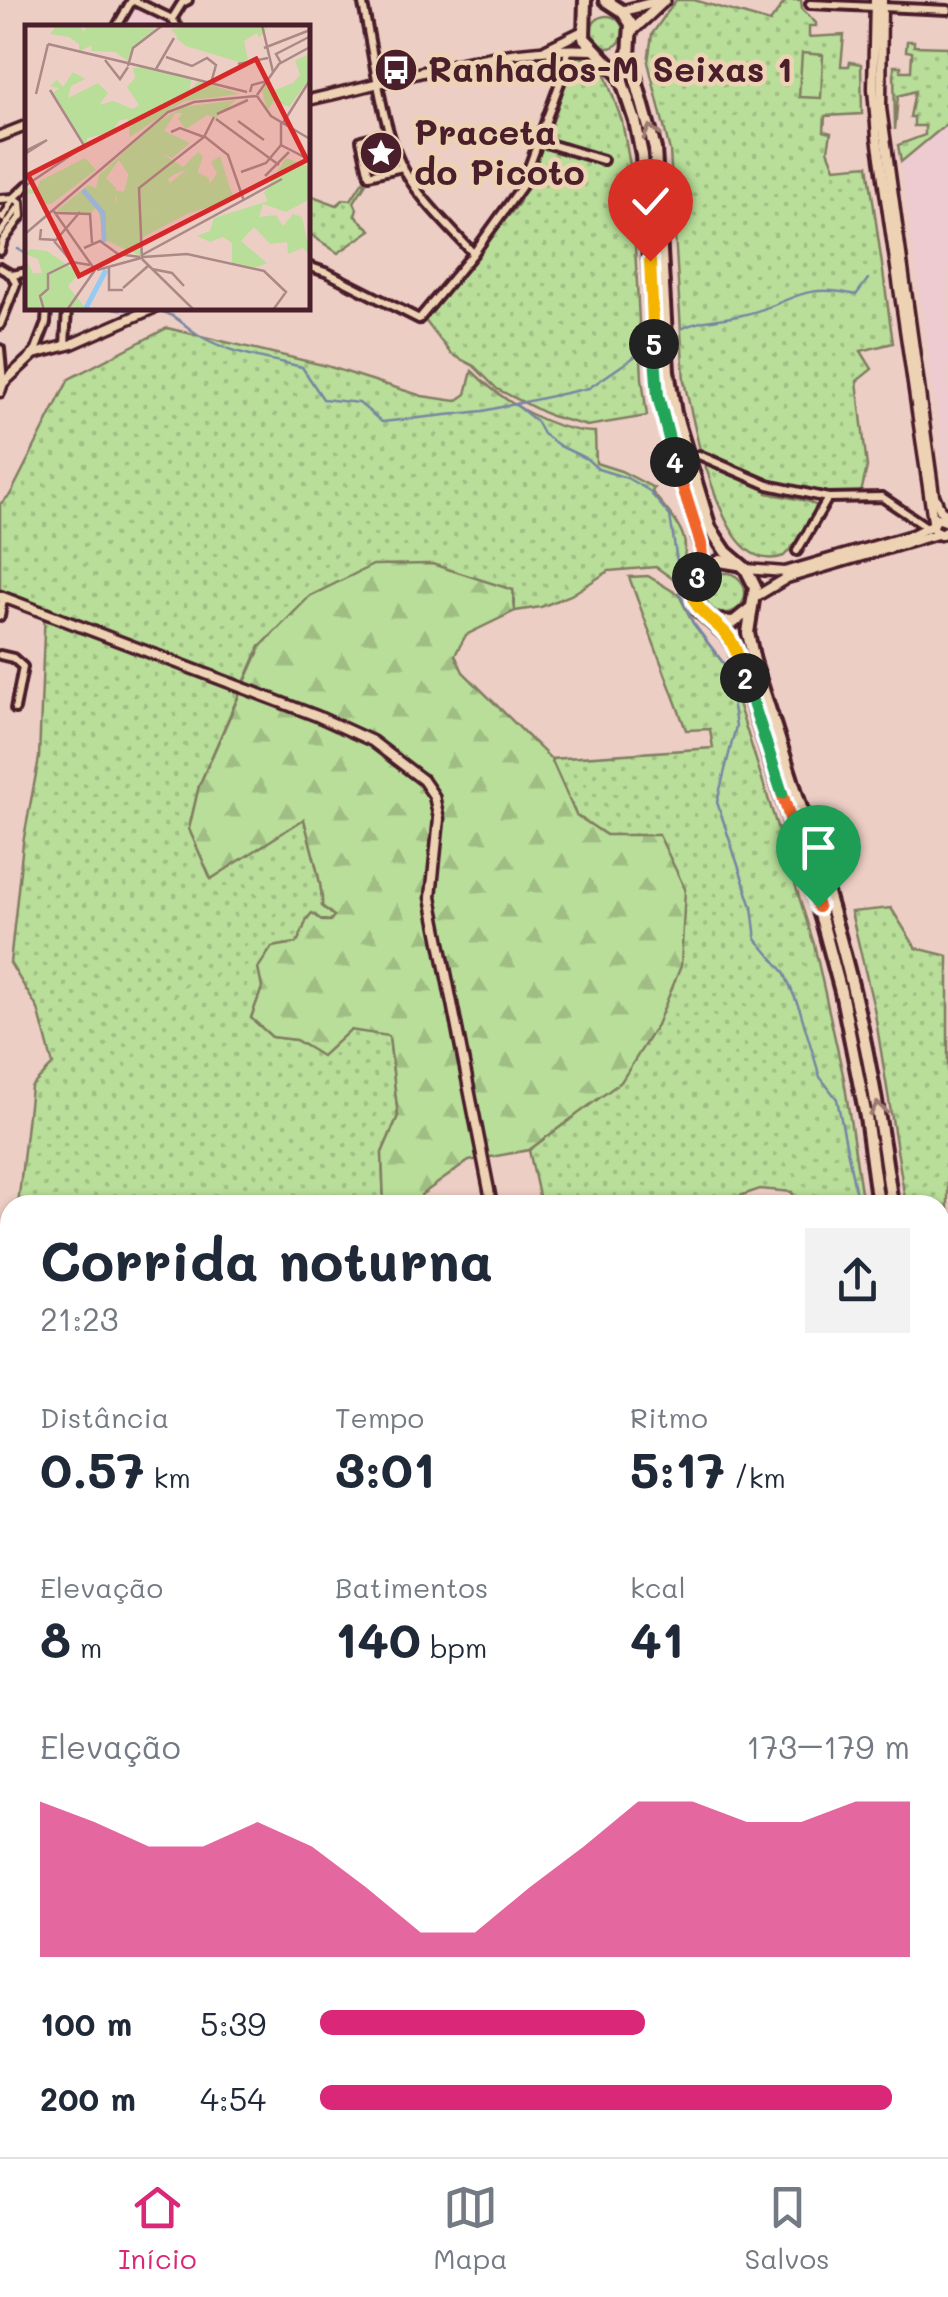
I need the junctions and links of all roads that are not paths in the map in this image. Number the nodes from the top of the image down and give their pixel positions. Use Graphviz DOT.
graph roads {
  1 [pos="132,0"];
  2 [pos="362,0"];
  3 [pos="585,0"];
  4 [pos="605,0"];
  5 [pos="664,0"];
  6 [pos="185,1"];
  7 [pos="878,3"];
  8 [pos="810,4"];
  9 [pos="619,9"];
  10 [pos="948,10"];
  11 [pos="172,19"];
  12 [pos="118,25"];
  13 [pos="176,25"];
  14 [pos="584,27"];
  15 [pos="631,35"];
  16 [pos="568,49"];
  17 [pos="543,50"];
  18 [pos="596,52"];
  19 [pos="380,84"];
  20 [pos="310,100"];
  21 [pos="25,126"];
  22 [pos="389,133"];
  23 [pos="0,136"];
  24 [pos="539,141"];
  25 [pos="603,160"];
  26 [pos="402,166"];
  27 [pos="25,188"];
  28 [pos="14,198"];
  29 [pos="0,199"];
  30 [pos="0,216"];
  31 [pos="1,238"];
  32 [pos="0,252"];
  33 [pos="473,254"];
  34 [pos="310,267"];
  35 [pos="0,268"];
  36 [pos="25,273"];
  37 [pos="12,275"];
  38 [pos="46,310"];
  39 [pos="66,310"];
  40 [pos="149,310"];
  41 [pos="0,325"];
  42 [pos="64,346"];
  43 [pos="0,349"];
  44 [pos="34,354"];
  45 [pos="2,388"];
  46 [pos="699,455"];
  47 [pos="828,498"];
  48 [pos="947,519"];
  49 [pos="931,525"];
  50 [pos="944,533"];
  51 [pos="797,551"];
  52 [pos="742,566"];
  53 [pos="698,574"];
  54 [pos="2,597"];
  55 [pos="754,602"];
  56 [pos="0,616"];
  57 [pos="711,621"];
  58 [pos="0,656"];
  59 [pos="16,709"];
  60 [pos="490,1195"];
  61 [pos="876,1195"];
  62 [pos="891,1195"];
  1 -- 11 [label="street"];
  1 -- 12 [label="street"];
  2 -- 19 [label="street"];
  3 -- 14 [label="main road"];
  4 -- 9 [label="main road"];
  5 -- 9 [label="main road"];
  5 -- 15 [label="main road"];
  6 -- 11 [label="street"];
  7 -- 8 [label="street"];
  7 -- 10 [label="street"];
  7 -- 48 [label="street"];
  7 -- 49 [label="street"];
  9 -- 14 [label="main road"];
  9 -- 15 [label="main road"];
  11 -- 13 [label="street"];
  14 -- 17 [label="street"];
  14 -- 18 [label="main road"];
  15 -- 18 [label="main road"];
  52 -- 15 [label="main road, one-way"];
  16 -- 17 [label="street"];
  16 -- 18 [label="street"];
  16 -- 24 [label="street"];
  17 -- 19 [label="street"];
  18 -- 53 [label="main road"];
  19 -- 20 [label="street"];
  19 -- 22 [label="street"];
  21 -- 23 [label="street"];
  22 -- 26 [label="street"];
  22 -- 26 [label="street"];
  24 -- 25 [label="street"];
  24 -- 33 [label="street"];
  26 -- 33 [label="street"];
  27 -- 28 [label="street"];
  28 -- 29 [label="street"];
  28 -- 31 [label="street"];
  30 -- 31 [label="street"];
  31 -- 32 [label="street"];
  33 -- 34 [label="street"];
  35 -- 37 [label="street"];
  36 -- 37 [label="street"];
  37 -- 41 [label="street"];
  38 -- 44 [label="street"];
  39 -- 42 [label="street"];
  40 -- 42 [label="street"];
  42 -- 44 [label="street"];
  43 -- 45 [label="street"];
  44 -- 45 [label="street"];
  46 -- 47 [label="street"];
  47 -- 49 [label="street"];
  47 -- 51 [label="street"];
  48 -- 49 [label="street"];
  49 -- 50 [label="street"];
  49 -- 52 [label="street"];
  50 -- 55 [label="street"];
  52 -- 53 [label="main road"];
  52 -- 55 [label="main road"];
  53 -- 57 [label="main road"];
  54 -- 56 [label="street"];
  54 -- 60 [label="street"];
  55 -- 57 [label="main road"];
  62 -- 55 [label="main road, one-way"];
  57 -- 61 [label="main road"];
  58 -- 59 [label="street"];
}
